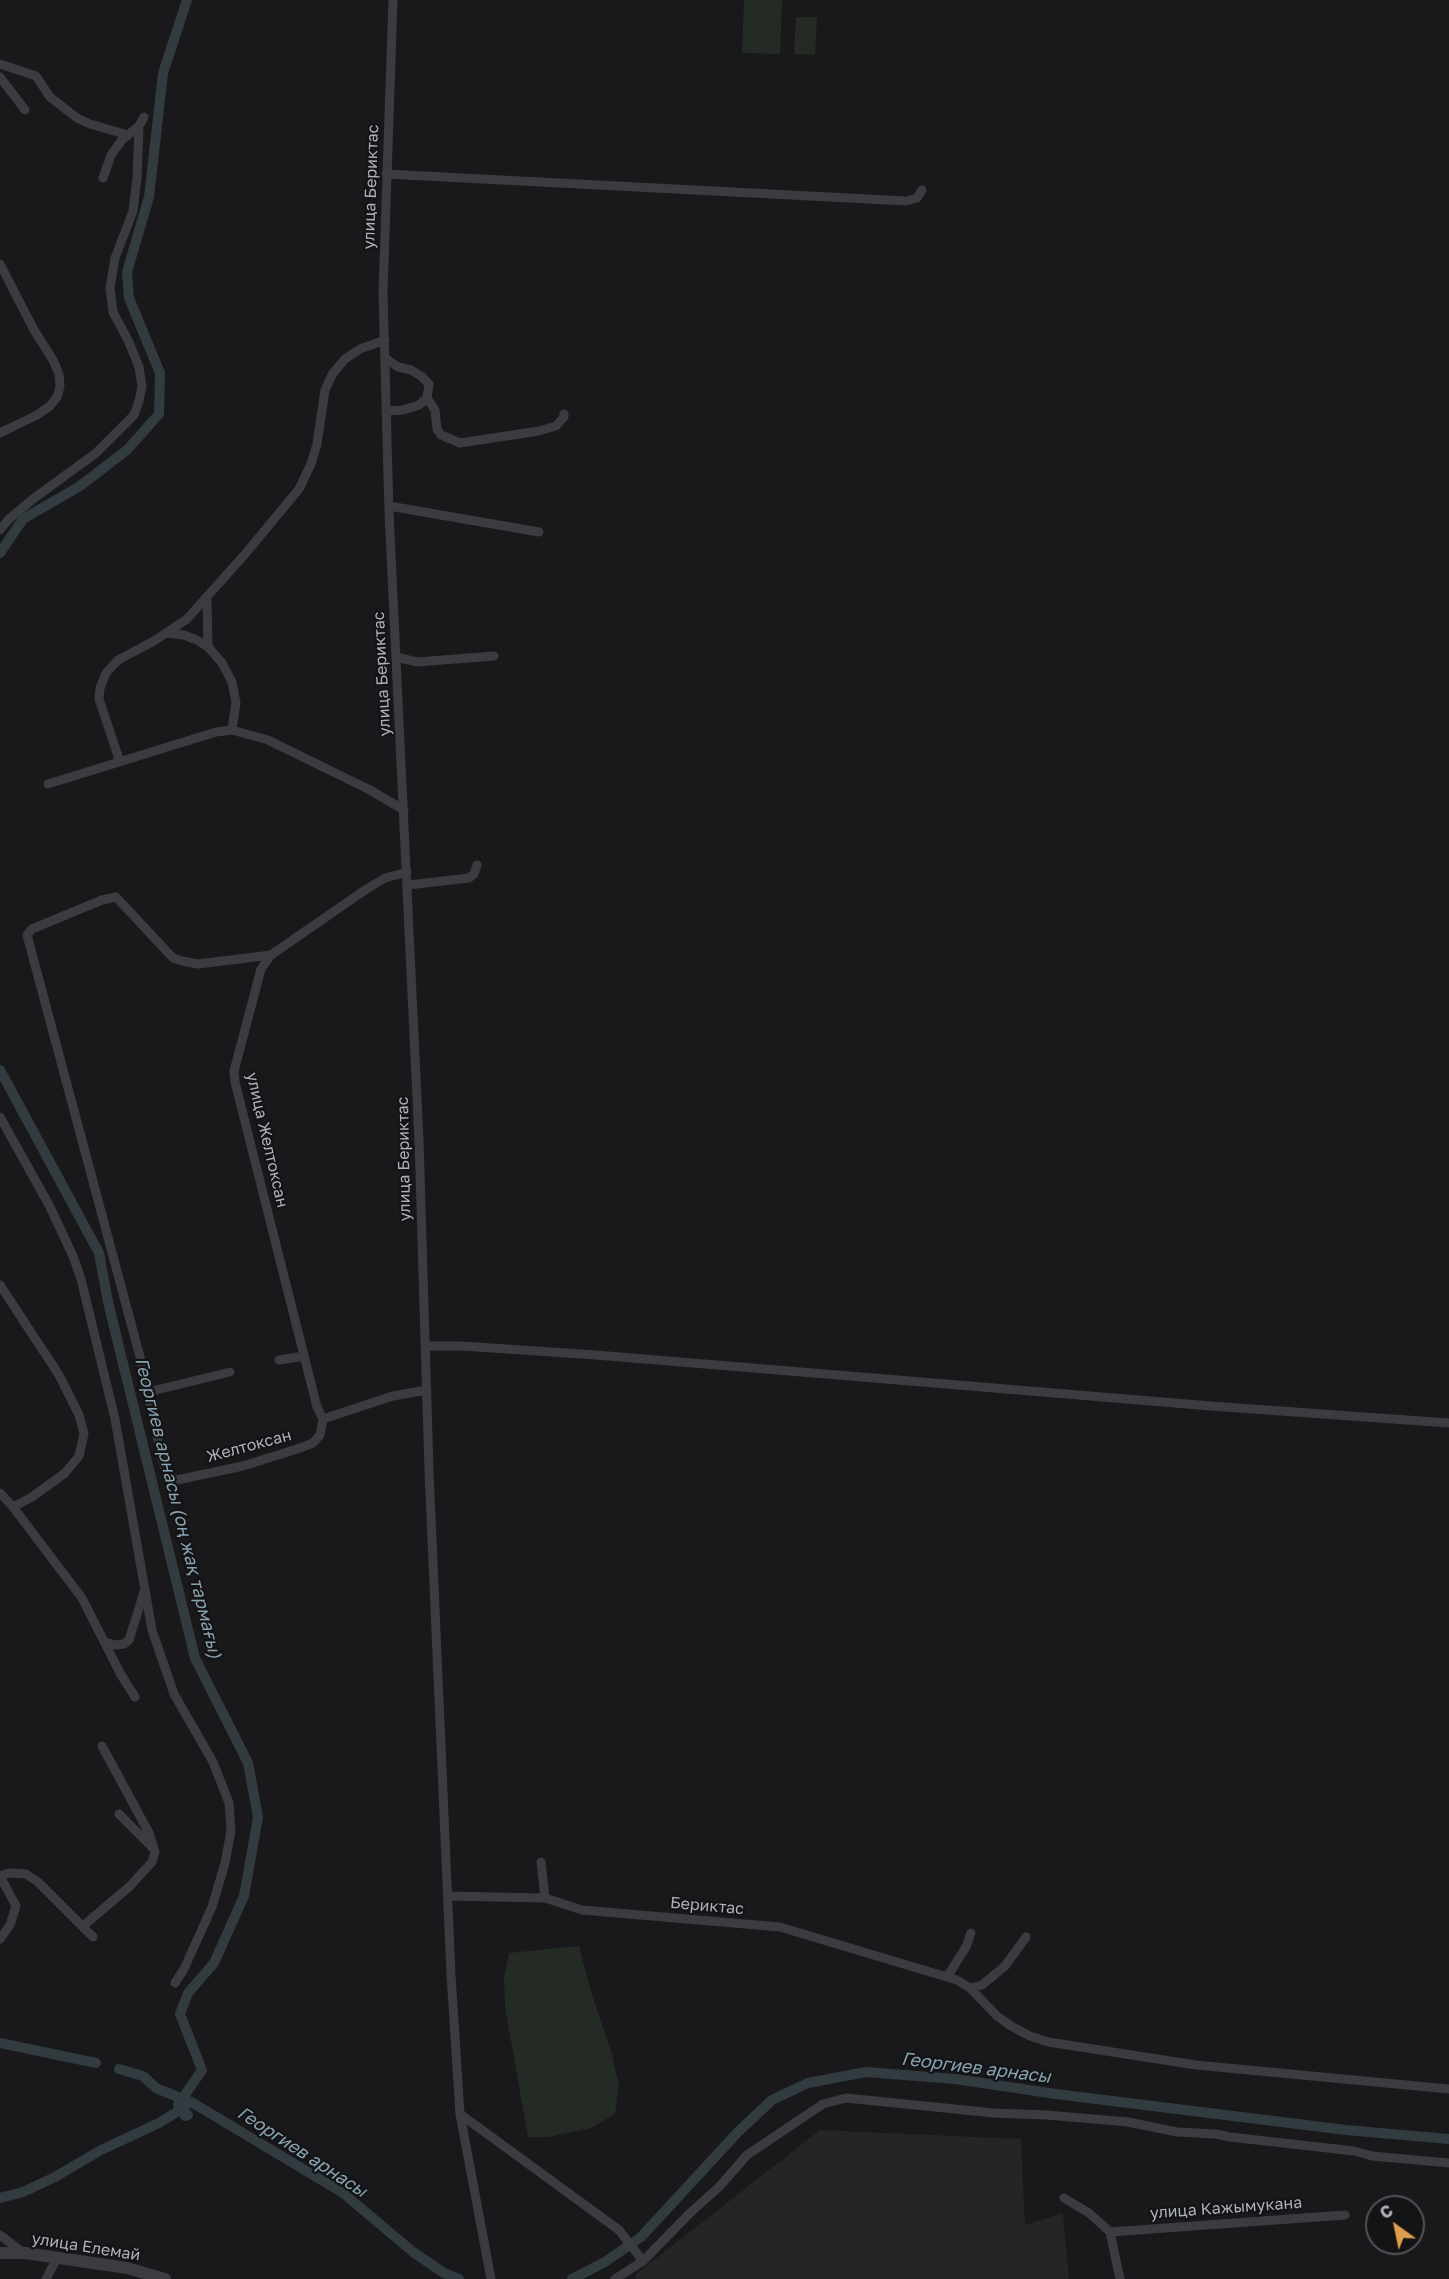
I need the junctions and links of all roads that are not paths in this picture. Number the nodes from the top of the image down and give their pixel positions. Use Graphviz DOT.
graph roads {
  1 [pos="393,0"];
  2 [pos="0,64"];
  3 [pos="0,77"];
  4 [pos="25,110"];
  5 [pos="144,117"];
  6 [pos="139,126"];
  7 [pos="128,135"];
  8 [pos="386,174"];
  9 [pos="103,178"];
  10 [pos="922,190"];
  11 [pos="0,264"];
  12 [pos="385,339"];
  13 [pos="385,358"];
  14 [pos="428,398"];
  15 [pos="386,411"];
  16 [pos="564,414"];
  17 [pos="0,433"];
  18 [pos="389,506"];
  19 [pos="0,530"];
  20 [pos="539,532"];
  21 [pos="207,598"];
  22 [pos="167,633"];
  23 [pos="208,647"];
  24 [pos="494,656"];
  25 [pos="396,657"];
  26 [pos="232,729"];
  27 [pos="120,762"];
  28 [pos="48,784"];
  29 [pos="404,810"];
  30 [pos="477,865"];
  31 [pos="407,872"];
  32 [pos="408,885"];
  33 [pos="271,955"];
  34 [pos="0,1117"];
  35 [pos="0,1285"];
  36 [pos="426,1346"];
  37 [pos="304,1356"];
  38 [pos="279,1360"];
  39 [pos="230,1372"];
  40 [pos="427,1390"];
  41 [pos="148,1392"];
  42 [pos="323,1419"];
  43 [pos="1449,1423"];
  44 [pos="0,1493"];
  45 [pos="13,1507"];
  46 [pos="144,1589"];
  47 [pos="105,1642"];
  48 [pos="135,1697"];
  49 [pos="102,1746"];
  50 [pos="119,1814"];
  51 [pos="155,1850"];
  52 [pos="541,1862"];
  53 [pos="0,1876"];
  54 [pos="448,1896"];
  55 [pos="545,1898"];
  56 [pos="83,1926"];
  57 [pos="971,1933"];
  58 [pos="93,1937"];
  59 [pos="1026,1937"];
  60 [pos="0,1939"];
  61 [pos="947,1977"];
  62 [pos="175,1983"];
  63 [pos="970,1988"];
  64 [pos="1449,2089"];
  65 [pos="460,2114"];
  66 [pos="1449,2163"];
  67 [pos="1064,2198"];
  68 [pos="1345,2215"];
  69 [pos="1110,2232"];
  70 [pos="0,2235"];
  71 [pos="0,2253"];
  72 [pos="25,2253"];
  73 [pos="57,2258"];
  74 [pos="642,2260"];
  75 [pos="490,2275"];
  76 [pos="46,2279"];
  77 [pos="165,2279"];
  78 [pos="615,2279"];
  79 [pos="1120,2279"];
  1 -- 8 [label="street, улица Бериктас"];
  2 -- 7 [label="street"];
  3 -- 4 [label="street"];
  5 -- 6 [label="street"];
  6 -- 7 [label="street"];
  6 -- 19 [label="street"];
  7 -- 9 [label="street"];
  8 -- 10 [label="street"];
  8 -- 12 [label="street, улица Бериктас"];
  11 -- 17 [label="street"];
  12 -- 13 [label="street, улица Бериктас"];
  12 -- 21 [label="street"];
  13 -- 14 [label="street"];
  13 -- 15 [label="street, улица Бериктас"];
  14 -- 15 [label="street"];
  14 -- 16 [label="street"];
  15 -- 18 [label="street, улица Бериктас"];
  18 -- 20 [label="street"];
  18 -- 25 [label="street, улица Бериктас"];
  21 -- 22 [label="street"];
  21 -- 23 [label="street"];
  22 -- 23 [label="street"];
  22 -- 27 [label="street"];
  23 -- 26 [label="street"];
  24 -- 25 [label="street"];
  25 -- 29 [label="street, улица Бериктас"];
  26 -- 27 [label="street"];
  26 -- 29 [label="street"];
  27 -- 28 [label="street"];
  29 -- 31 [label="street, улица Бериктас"];
  30 -- 32 [label="street"];
  31 -- 32 [label="street, улица Бериктас"];
  31 -- 33 [label="street, улица Желтоксан"];
  32 -- 36 [label="street, улица Бериктас"];
  33 -- 37 [label="street, улица Желтоксан"];
  33 -- 41 [label="street"];
  34 -- 46 [label="street"];
  35 -- 45 [label="street"];
  36 -- 40 [label="street, улица Бериктас"];
  36 -- 43 [label="street"];
  37 -- 38 [label="street"];
  37 -- 42 [label="street, улица Желтоксан"];
  39 -- 41 [label="street"];
  40 -- 42 [label="street"];
  40 -- 54 [label="street, улица Бериктас"];
  41 -- 42 [label="street, Желтоксан"];
  44 -- 45 [label="street"];
  45 -- 47 [label="street"];
  46 -- 47 [label="street"];
  46 -- 62 [label="street"];
  47 -- 48 [label="street"];
  49 -- 51 [label="street"];
  50 -- 51 [label="street"];
  51 -- 56 [label="street"];
  52 -- 55 [label="street"];
  53 -- 56 [label="street"];
  53 -- 60 [label="street"];
  54 -- 55 [label="street, Бериктас"];
  54 -- 65 [label="street, улица Бериктас"];
  55 -- 61 [label="street, Бериктас"];
  56 -- 58 [label="street"];
  57 -- 61 [label="street"];
  59 -- 63 [label="street"];
  61 -- 63 [label="street, Бериктас"];
  63 -- 64 [label="street, Бериктас"];
  65 -- 74 [label="street"];
  65 -- 75 [label="street, улица Бериктас"];
  66 -- 74 [label="street"];
  67 -- 69 [label="street"];
  68 -- 69 [label="street, улица Кажымукана"];
  69 -- 79 [label="street"];
  70 -- 72 [label="street"];
  71 -- 72 [label="street, улица Елемай"];
  72 -- 73 [label="street, улица Елемай"];
  73 -- 76 [label="street"];
  73 -- 77 [label="street, улица Елемай"];
  74 -- 78 [label="street"];
}
